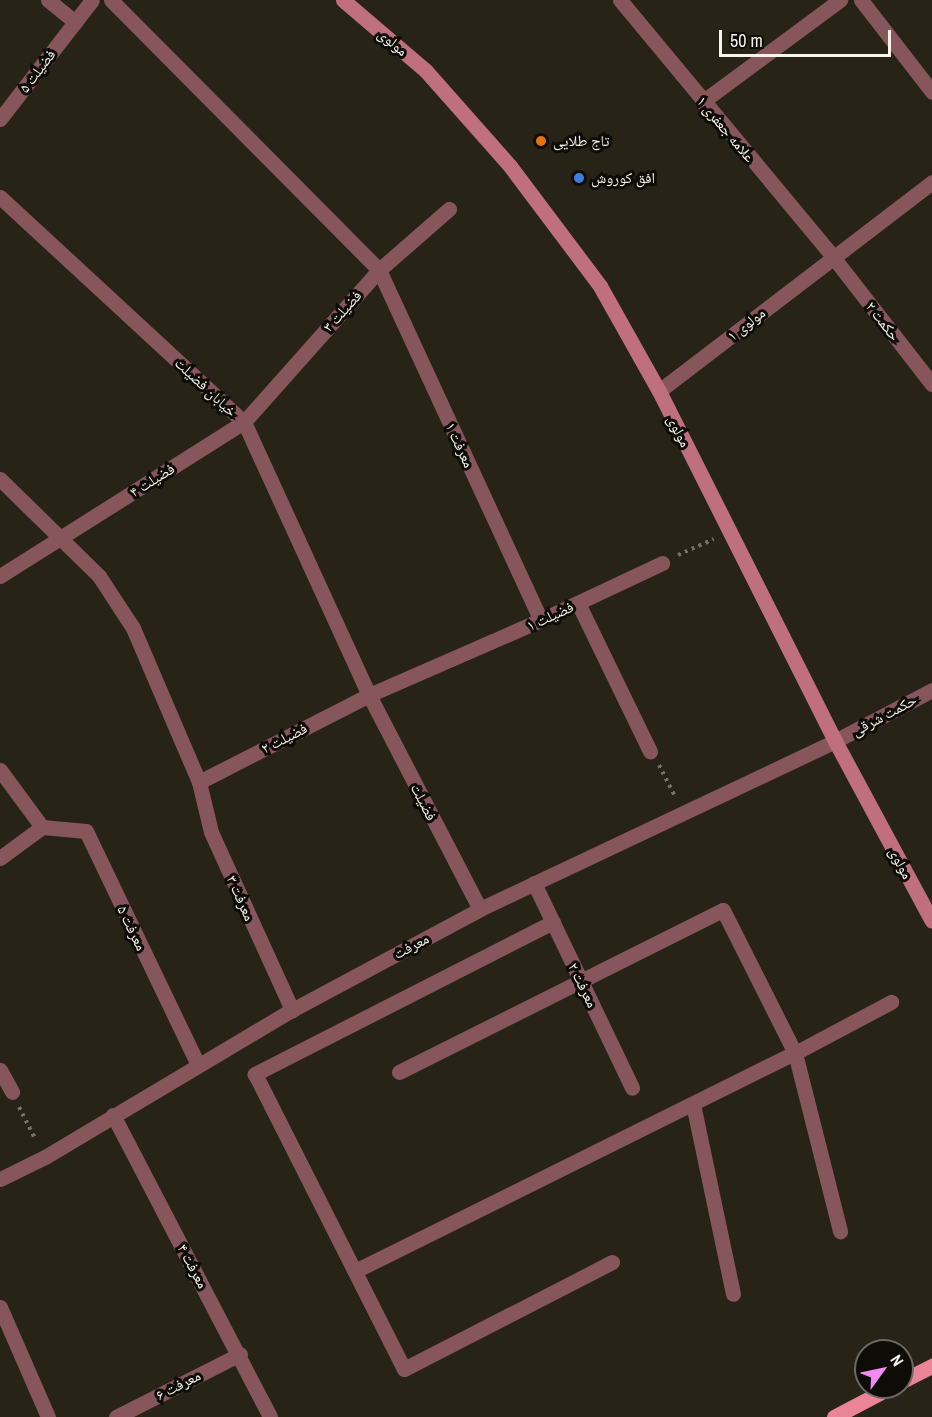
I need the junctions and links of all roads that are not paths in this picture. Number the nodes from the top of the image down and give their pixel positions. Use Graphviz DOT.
graph roads {
  1 [pos="48,0"];
  2 [pos="92,0"];
  3 [pos="343,0"];
  4 [pos="620,0"];
  5 [pos="840,0"];
  6 [pos="861,0"];
  7 [pos="119,3"];
  8 [pos="75,22"];
  9 [pos="932,92"];
  10 [pos="702,102"];
  11 [pos="0,119"];
  12 [pos="932,182"];
  13 [pos="0,197"];
  14 [pos="449,209"];
  15 [pos="833,257"];
  16 [pos="379,270"];
  17 [pos="932,384"];
  18 [pos="659,392"];
  19 [pos="244,422"];
  20 [pos="0,479"];
  21 [pos="60,538"];
  22 [pos="662,563"];
  23 [pos="0,576"];
  24 [pos="578,603"];
  25 [pos="541,620"];
  26 [pos="932,690"];
  27 [pos="369,695"];
  28 [pos="835,741"];
  29 [pos="650,751"];
  30 [pos="0,770"];
  31 [pos="199,782"];
  32 [pos="42,827"];
  33 [pos="0,858"];
  34 [pos="534,883"];
  35 [pos="480,909"];
  36 [pos="932,921"];
  37 [pos="553,922"];
  38 [pos="581,982"];
  39 [pos="891,1002"];
  40 [pos="292,1010"];
  41 [pos="795,1053"];
  42 [pos="198,1065"];
  43 [pos="0,1070"];
  44 [pos="399,1072"];
  45 [pos="632,1088"];
  46 [pos="12,1092"];
  47 [pos="693,1104"];
  48 [pos="113,1115"];
  49 [pos="0,1179"];
  50 [pos="840,1231"];
  51 [pos="612,1262"];
  52 [pos="355,1271"];
  53 [pos="733,1294"];
  54 [pos="0,1307"];
  55 [pos="240,1354"];
  56 [pos="932,1366"];
  57 [pos="914,1375"];
  58 [pos="868,1399"];
  59 [pos="48,1417"];
  60 [pos="116,1417"];
  61 [pos="270,1417"];
  62 [pos="834,1417"];
  1 -- 8 [label="street"];
  2 -- 8 [label="street, فضیلت ۵"];
  3 -- 18 [label="main road, مولوی"];
  4 -- 10 [label="street, علامه جعفری ۱"];
  5 -- 10 [label="street"];
  6 -- 9 [label="street"];
  7 -- 16 [label="street, معرفت ۱"];
  8 -- 11 [label="street, فضیلت ۵"];
  10 -- 15 [label="street, علامه جعفری ۱"];
  12 -- 15 [label="street, مولوی ۱"];
  13 -- 19 [label="street, خیابان فضیلت"];
  14 -- 16 [label="street, فضیلت ۳"];
  15 -- 17 [label="street, حکمت ۲"];
  15 -- 18 [label="street, مولوی ۱"];
  16 -- 19 [label="street, فضیلت ۳"];
  16 -- 25 [label="street, معرفت ۱"];
  18 -- 28 [label="main road, مولوی"];
  19 -- 21 [label="street, فضیلت ۴"];
  19 -- 27 [label="street, خیابان فضیلت"];
  20 -- 21 [label="street, معرفت ۳"];
  21 -- 23 [label="street, فضیلت ۴"];
  21 -- 31 [label="street, معرفت ۳"];
  22 -- 24 [label="street, فضیلت ۱"];
  24 -- 25 [label="street, فضیلت ۱"];
  24 -- 29 [label="street"];
  25 -- 27 [label="street, فضیلت ۱"];
  26 -- 28 [label="street, حکمت شرقی"];
  27 -- 31 [label="street, فضیلت ۲"];
  27 -- 35 [label="street, فضیلت"];
  28 -- 34 [label="street, معرفت"];
  28 -- 36 [label="main road, مولوی"];
  30 -- 32 [label="street"];
  31 -- 40 [label="street, معرفت ۳"];
  32 -- 33 [label="street"];
  32 -- 42 [label="street, معرفت ۵"];
  34 -- 35 [label="street, معرفت"];
  34 -- 37 [label="street, معرفت ۲"];
  35 -- 40 [label="street, معرفت"];
  37 -- 38 [label="street, معرفت ۲"];
  37 -- 52 [label="street"];
  38 -- 41 [label="street"];
  38 -- 44 [label="street"];
  38 -- 45 [label="street, معرفت ۲"];
  39 -- 41 [label="street"];
  40 -- 42 [label="street, معرفت"];
  41 -- 47 [label="street"];
  41 -- 50 [label="street"];
  42 -- 48 [label="street, معرفت"];
  43 -- 46 [label="street"];
  47 -- 52 [label="street"];
  47 -- 53 [label="street"];
  48 -- 49 [label="street, معرفت"];
  48 -- 55 [label="street, معرفت ۴"];
  51 -- 52 [label="street"];
  54 -- 59 [label="street"];
  55 -- 60 [label="street, معرفت ۶"];
  55 -- 61 [label="street, معرفت ۴"];
  56 -- 57 [label="main road"];
  58 -- 62 [label="main road"];
}
